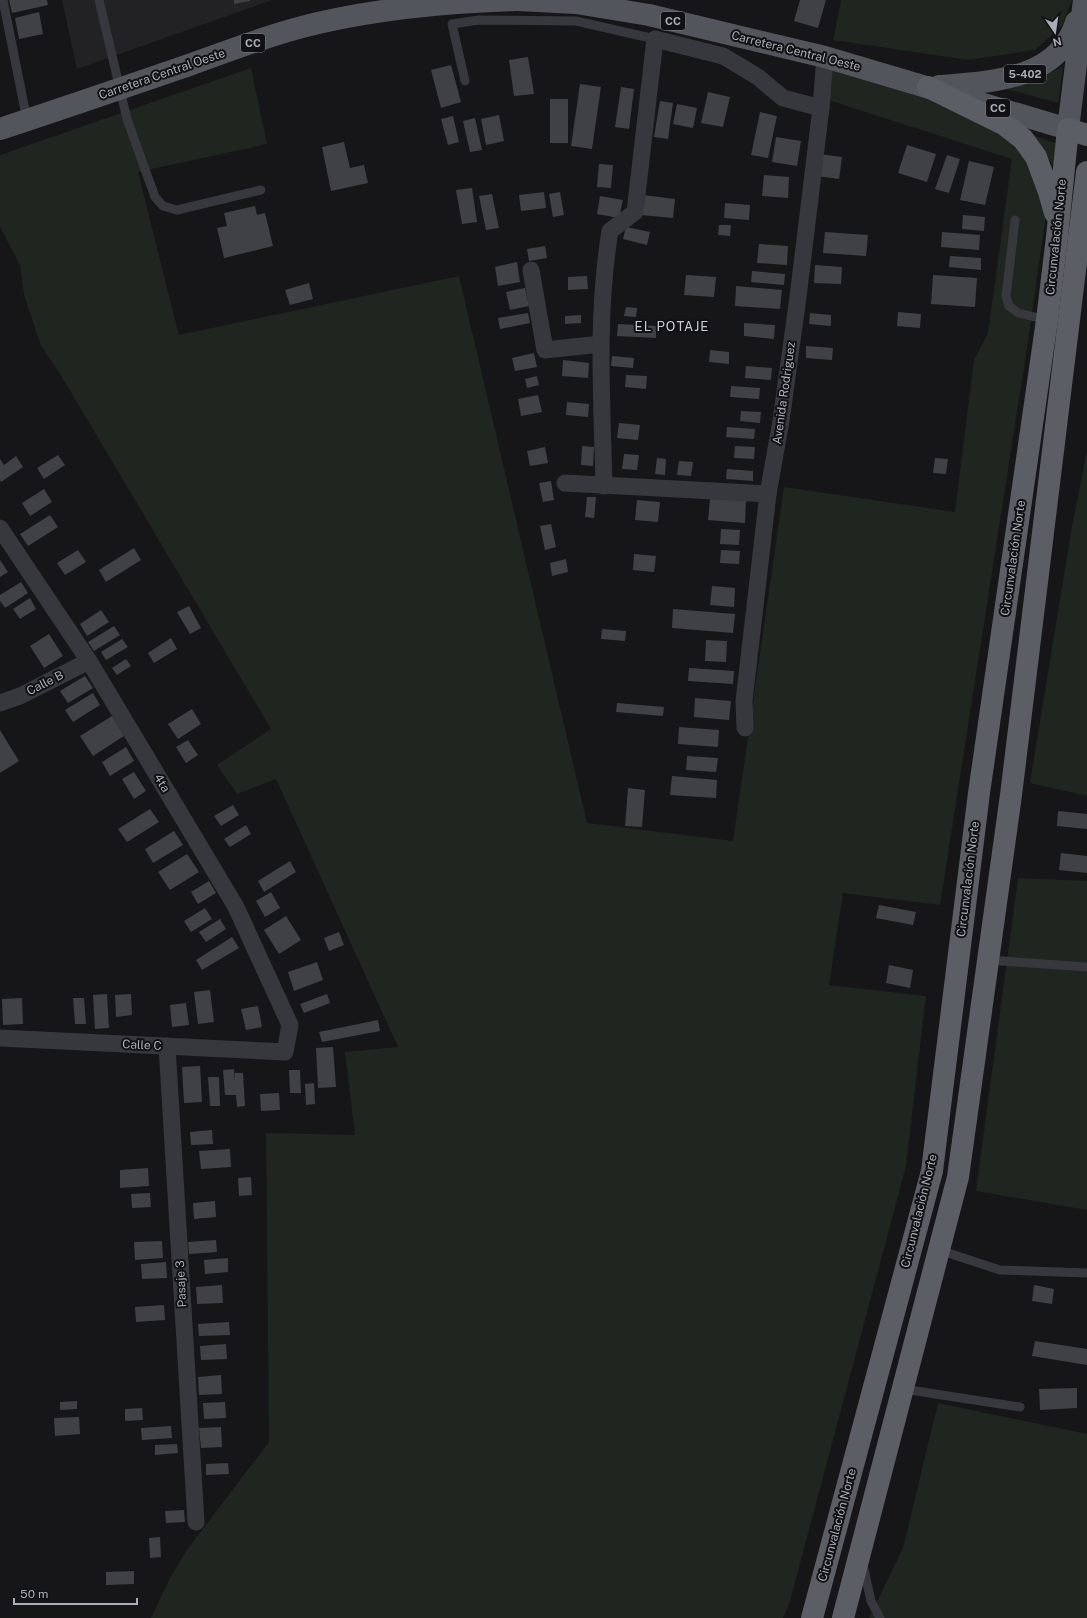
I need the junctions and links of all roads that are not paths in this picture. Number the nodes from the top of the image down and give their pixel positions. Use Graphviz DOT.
graph roads {
  1 [pos="2,0"];
  2 [pos="99,0"];
  3 [pos="517,0"];
  4 [pos="1083,0"];
  5 [pos="360,7"];
  6 [pos="654,39"];
  7 [pos="825,57"];
  8 [pos="465,81"];
  9 [pos="928,87"];
  10 [pos="120,89"];
  11 [pos="821,108"];
  12 [pos="27,120"];
  13 [pos="0,129"];
  14 [pos="1077,132"];
  15 [pos="1087,172"];
  16 [pos="261,190"];
  17 [pos="1015,220"];
  18 [pos="1087,231"];
  19 [pos="1057,237"];
  20 [pos="1078,253"];
  21 [pos="531,270"];
  22 [pos="1047,320"];
  23 [pos="601,344"];
  24 [pos="565,482"];
  25 [pos="604,486"];
  26 [pos="768,494"];
  27 [pos="0,528"];
  28 [pos="89,661"];
  29 [pos="0,703"];
  30 [pos="745,728"];
  31 [pos="988,960"];
  32 [pos="1087,967"];
  33 [pos="0,1038"];
  34 [pos="167,1046"];
  35 [pos="285,1052"];
  36 [pos="939,1250"];
  37 [pos="1087,1273"];
  38 [pos="903,1389"];
  39 [pos="1020,1407"];
  40 [pos="196,1522"];
  41 [pos="861,1553"];
  42 [pos="813,1613"];
  43 [pos="834,1618"];
  44 [pos="842,1618"];
  45 [pos="880,1618"];
  1 -- 12 [label="lane"];
  2 -- 10 [label="lane"];
  3 -- 5 [label="main road, Carretera Central Oeste / CC"];
  3 -- 7 [label="main road, Carretera Central Oeste / CC"];
  4 -- 9 [label="main road, 5-402"];
  4 -- 14 [label="main road"];
  5 -- 10 [label="main road, Carretera Central Oeste / CC"];
  6 -- 8 [label="lane"];
  6 -- 11 [label="street"];
  6 -- 23 [label="street"];
  7 -- 9 [label="main road, Carretera Central Oeste / CC"];
  7 -- 11 [label="street, Avenida Rodriguez"];
  9 -- 14 [label="main road, Carretera Central Oeste / CC"];
  9 -- 19 [label="highway"];
  10 -- 12 [label="main road, Carretera Central Oeste / CC"];
  10 -- 16 [label="lane"];
  11 -- 26 [label="street, Avenida Rodriguez"];
  12 -- 13 [label="main road, Carretera Central Oeste / CC"];
  14 -- 19 [label="highway, Circunvalación Norte"];
  15 -- 20 [label="highway, Circunvalación Norte"];
  17 -- 22 [label="lane"];
  18 -- 20 [label="highway"];
  19 -- 22 [label="highway, Circunvalación Norte"];
  20 -- 31 [label="highway, Circunvalación Norte"];
  21 -- 23 [label="street"];
  22 -- 42 [label="highway, Circunvalación Norte"];
  23 -- 25 [label="street"];
  24 -- 25 [label="street"];
  25 -- 26 [label="street"];
  26 -- 30 [label="street, Avenida Rodriguez"];
  27 -- 28 [label="street, 4ta"];
  28 -- 29 [label="street, Calle B"];
  28 -- 35 [label="street, 4ta"];
  31 -- 32 [label="lane"];
  31 -- 36 [label="highway, Circunvalación Norte"];
  33 -- 34 [label="street, Calle C"];
  34 -- 35 [label="street, Calle C"];
  34 -- 40 [label="street, Pasaje 3"];
  36 -- 37 [label="lane"];
  36 -- 38 [label="highway, Circunvalación Norte"];
  38 -- 39 [label="lane"];
  38 -- 41 [label="highway, Circunvalación Norte"];
  41 -- 44 [label="highway, Circunvalación Norte"];
  41 -- 45 [label="lane"];
  42 -- 43 [label="highway"];
}
